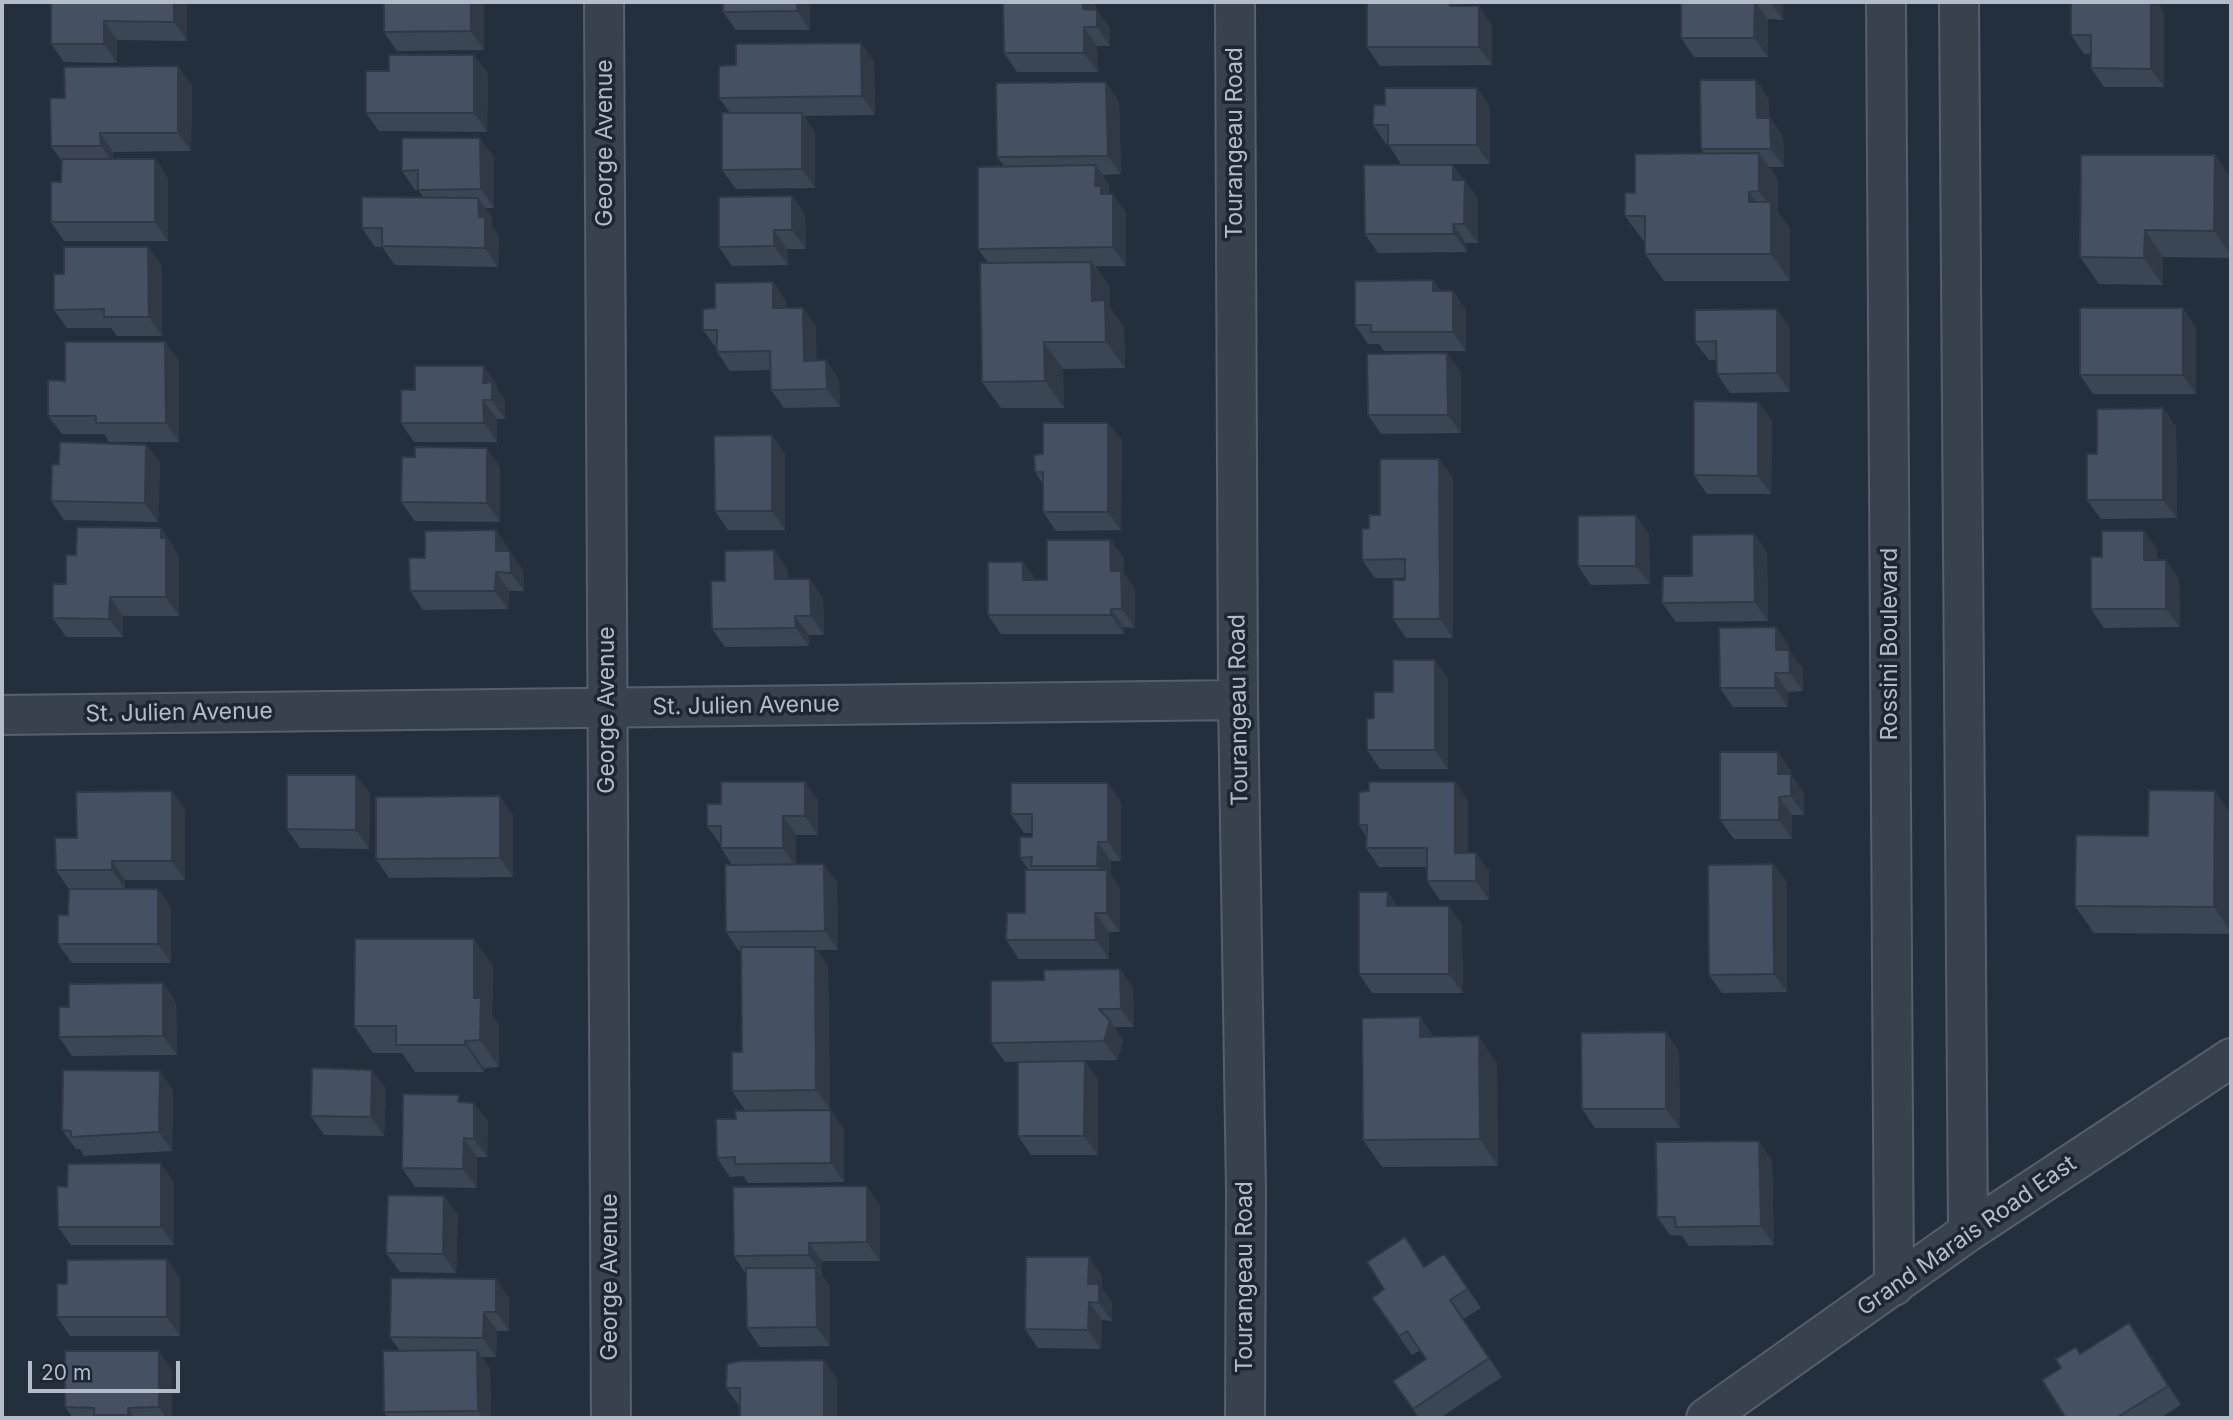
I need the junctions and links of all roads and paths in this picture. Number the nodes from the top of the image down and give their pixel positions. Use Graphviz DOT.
graph roads {
  1 [pos="604,2"];
  2 [pos="1235,2"];
  3 [pos="1886,2"];
  4 [pos="1959,2"];
  5 [pos="1238,700"];
  6 [pos="607,708"];
  7 [pos="2,716"];
  8 [pos="2231,1058"];
  9 [pos="1968,1232"];
  10 [pos="1894,1286"];
  11 [pos="611,1418"];
  12 [pos="1245,1418"];
  13 [pos="1706,1418"];
  1 -- 6 [label="street, George Avenue"];
  2 -- 5 [label="street, Tourangeau Road"];
  3 -- 10 [label="street, Rossini Boulevard"];
  4 -- 9 [label="street"];
  5 -- 6 [label="street, St. Julien Avenue"];
  5 -- 12 [label="street, Tourangeau Road"];
  6 -- 7 [label="street, St. Julien Avenue"];
  6 -- 11 [label="street, George Avenue"];
  8 -- 9 [label="street, Grand Marais Road East"];
  9 -- 10 [label="street, Grand Marais Road East"];
  10 -- 13 [label="street, Grand Marais Road East"];
}
